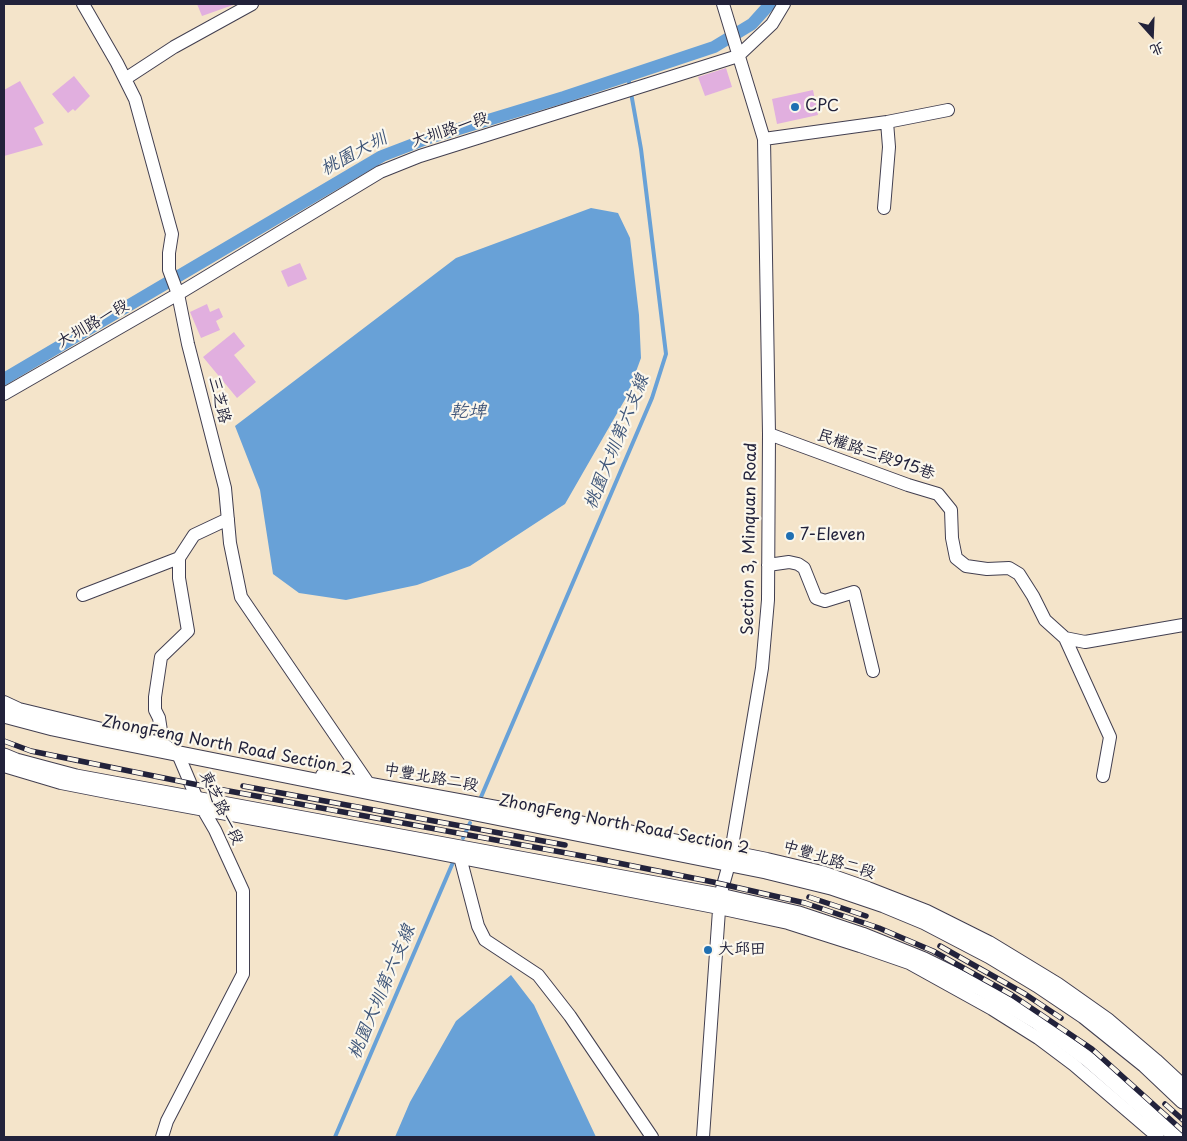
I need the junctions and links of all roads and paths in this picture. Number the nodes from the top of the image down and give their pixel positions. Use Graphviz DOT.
graph roads {
  1 [pos="83,4"];
  2 [pos="252,4"];
  3 [pos="784,4"];
  4 [pos="724,8"];
  5 [pos="738,55"];
  6 [pos="125,79"];
  7 [pos="948,110"];
  8 [pos="887,122"];
  9 [pos="764,139"];
  10 [pos="884,208"];
  11 [pos="177,290"];
  12 [pos="4,394"];
  13 [pos="768,434"];
  14 [pos="228,519"];
  15 [pos="179,558"];
  16 [pos="768,565"];
  17 [pos="83,595"];
  18 [pos="1183,625"];
  19 [pos="1065,638"];
  20 [pos="873,671"];
  21 [pos="4,702"];
  22 [pos="4,714"];
  23 [pos="163,744"];
  24 [pos="178,754"];
  25 [pos="4,756"];
  26 [pos="4,766"];
  27 [pos="1102,776"];
  28 [pos="368,783"];
  29 [pos="200,805"];
  30 [pos="460,857"];
  31 [pos="729,858"];
  32 [pos="719,902"];
  33 [pos="1183,1085"];
  34 [pos="1183,1101"];
  35 [pos="162,1137"];
  36 [pos="652,1137"];
  37 [pos="703,1137"];
  38 [pos="1158,1137"];
  39 [pos="1177,1137"];
  1 -- 6 [label="street, 三芝路"];
  2 -- 6 [label="street"];
  3 -- 5 [label="street, 大圳路一段"];
  4 -- 5 [label="street, Section 3, Minquan Road"];
  5 -- 9 [label="street, Section 3, Minquan Road"];
  5 -- 11 [label="street, 大圳路一段"];
  6 -- 11 [label="street, 三芝路"];
  7 -- 8 [label="street"];
  8 -- 9 [label="street"];
  8 -- 10 [label="street"];
  9 -- 13 [label="street, Section 3, Minquan Road"];
  11 -- 12 [label="street, 大圳路一段"];
  11 -- 14 [label="street, 三芝路"];
  13 -- 16 [label="street, Section 3, Minquan Road"];
  13 -- 19 [label="street, 民權路三段915巷"];
  14 -- 15 [label="street"];
  14 -- 28 [label="street, 三芝路"];
  15 -- 17 [label="street"];
  15 -- 23 [label="street"];
  16 -- 20 [label="street"];
  16 -- 31 [label="street, Section 3, Minquan Road"];
  18 -- 19 [label="street"];
  19 -- 27 [label="street"];
  21 -- 23 [label="street, 中豐北路二段"];
  22 -- 24 [label="main road, ZhongFeng North Road Section 2"];
  23 -- 24 [label="street"];
  23 -- 28 [label="street, 中豐北路二段"];
  24 -- 29 [label="street, 東芝路一段"];
  24 -- 31 [label="main road, ZhongFeng North Road Section 2"];
  25 -- 29 [label="main road"];
  26 -- 29 [label="street"];
  28 -- 31 [label="street, 中豐北路二段"];
  29 -- 30 [label="street"];
  29 -- 32 [label="main road"];
  29 -- 35 [label="street, 東芝路一段"];
  30 -- 32 [label="street"];
  30 -- 36 [label="street"];
  31 -- 32 [label="street, Section 3, Minquan Road"];
  31 -- 33 [label="street, 中豐北路二段"];
  31 -- 34 [label="main road, ZhongFeng North Road Section 2"];
  32 -- 37 [label="street, Section 3, Minquan Road"];
  32 -- 38 [label="street"];
  32 -- 39 [label="main road"];
}
